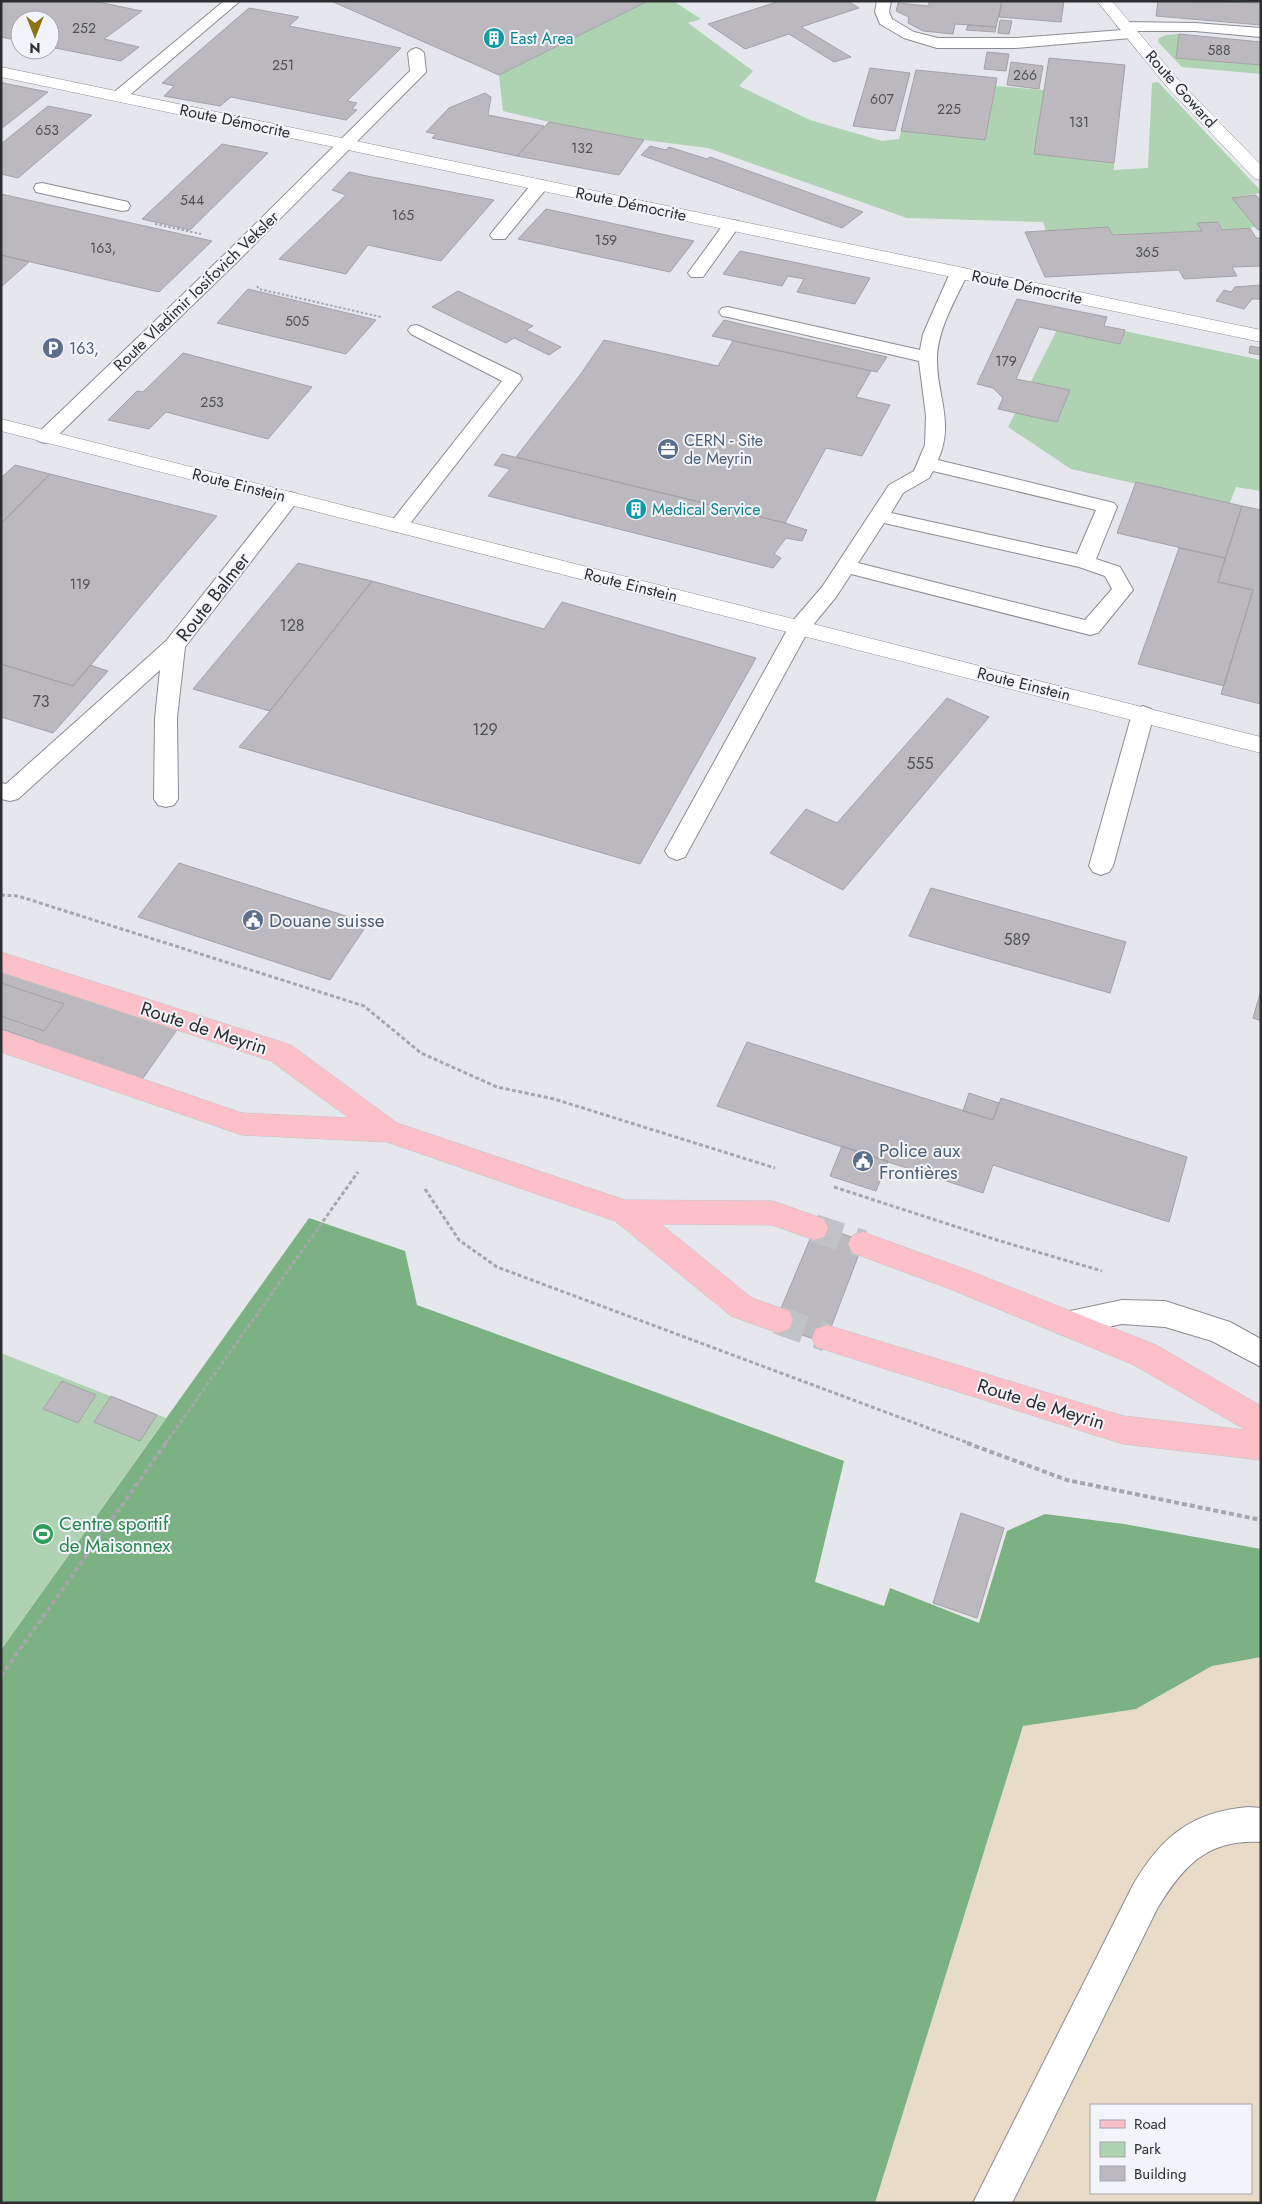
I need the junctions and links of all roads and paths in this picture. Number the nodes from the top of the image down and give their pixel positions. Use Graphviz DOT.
graph roads {
  1 [pos="233,1"];
  2 [pos="884,1"];
  3 [pos="1104,1"];
  4 [pos="1128,30"];
  5 [pos="1261,33"];
  6 [pos="416,54"];
  7 [pos="1,72"];
  8 [pos="119,96"];
  9 [pos="346,144"];
  10 [pos="1261,174"];
  11 [pos="540,185"];
  12 [pos="42,188"];
  13 [pos="122,206"];
  14 [pos="732,226"];
  15 [pos="499,235"];
  16 [pos="231,258"];
  17 [pos="697,273"];
  18 [pos="959,273"];
  19 [pos="728,312"];
  20 [pos="381,317"];
  21 [pos="417,330"];
  22 [pos="1261,336"];
  23 [pos="928,357"];
  24 [pos="1,425"];
  25 [pos="44,437"];
  26 [pos="926,463"];
  27 [pos="290,498"];
  28 [pos="878,516"];
  29 [pos="398,526"];
  30 [pos="1084,562"];
  31 [pos="846,566"];
  32 [pos="799,628"];
  33 [pos="174,646"];
  34 [pos="1143,714"];
  35 [pos="1261,745"];
  36 [pos="1,791"];
  37 [pos="166,798"];
  38 [pos="677,851"];
  39 [pos="1101,866"];
  40 [pos="1,895"];
  41 [pos="1,962"];
  42 [pos="1,1041"];
  43 [pos="387,1131"];
  44 [pos="780,1170"];
  45 [pos="827,1185"];
  46 [pos="625,1212"];
  47 [pos="814,1228"];
  48 [pos="862,1244"];
  49 [pos="1106,1272"];
  50 [pos="778,1320"];
  51 [pos="1066,1323"];
  52 [pos="827,1338"];
  53 [pos="1261,1354"];
  54 [pos="1261,1422"];
  55 [pos="1261,1446"];
  56 [pos="1,1676"];
  57 [pos="1261,1825"];
  58 [pos="992,2203"];
  1 -- 8 [label="lane"];
  2 -- 4 [label="lane"];
  3 -- 4 [label="street, Route Goward"];
  4 -- 5 [label="lane"];
  4 -- 10 [label="street, Route Goward"];
  6 -- 9 [label="lane, Route Vladimir Iosifovich Veksler"];
  7 -- 8 [label="street, Route Démocrite"];
  8 -- 9 [label="street, Route Démocrite"];
  9 -- 11 [label="street, Route Démocrite"];
  9 -- 16 [label="lane, Route Vladimir Iosifovich Veksler"];
  11 -- 14 [label="street, Route Démocrite"];
  11 -- 15 [label="lane"];
  12 -- 13 [label="lane"];
  14 -- 17 [label="lane"];
  14 -- 18 [label="street, Route Démocrite"];
  16 -- 20 [label="path"];
  16 -- 25 [label="lane, Route Vladimir Iosifovich Veksler"];
  18 -- 22 [label="street, Route Démocrite"];
  18 -- 23 [label="lane"];
  19 -- 23 [label="lane"];
  21 -- 29 [label="lane"];
  23 -- 26 [label="lane"];
  24 -- 25 [label="street, Route Einstein"];
  25 -- 27 [label="street, Route Einstein"];
  26 -- 28 [label="lane"];
  26 -- 30 [label="lane"];
  27 -- 29 [label="street, Route Einstein"];
  27 -- 33 [label="lane, Route Balmer"];
  28 -- 30 [label="lane"];
  28 -- 31 [label="lane"];
  29 -- 32 [label="street, Route Einstein"];
  30 -- 31 [label="lane"];
  31 -- 32 [label="lane"];
  32 -- 34 [label="street, Route Einstein"];
  32 -- 38 [label="lane"];
  33 -- 36 [label="lane"];
  33 -- 37 [label="lane, Route Balmer"];
  34 -- 35 [label="street, Route Einstein"];
  34 -- 39 [label="lane"];
  40 -- 44 [label="path"];
  41 -- 43 [label="main road, Route de Meyrin"];
  42 -- 43 [label="main road, Route de Meyrin"];
  43 -- 46 [label="main road, Route de Meyrin"];
  43 -- 56 [label="path"];
  45 -- 49 [label="path"];
  46 -- 47 [label="main road, Route de Meyrin"];
  46 -- 50 [label="main road, Route de Meyrin"];
  48 -- 51 [label="main road"];
  51 -- 53 [label="lane"];
  51 -- 54 [label="main road"];
  52 -- 55 [label="main road, Route de Meyrin"];
  57 -- 58 [label="lane"];
}
